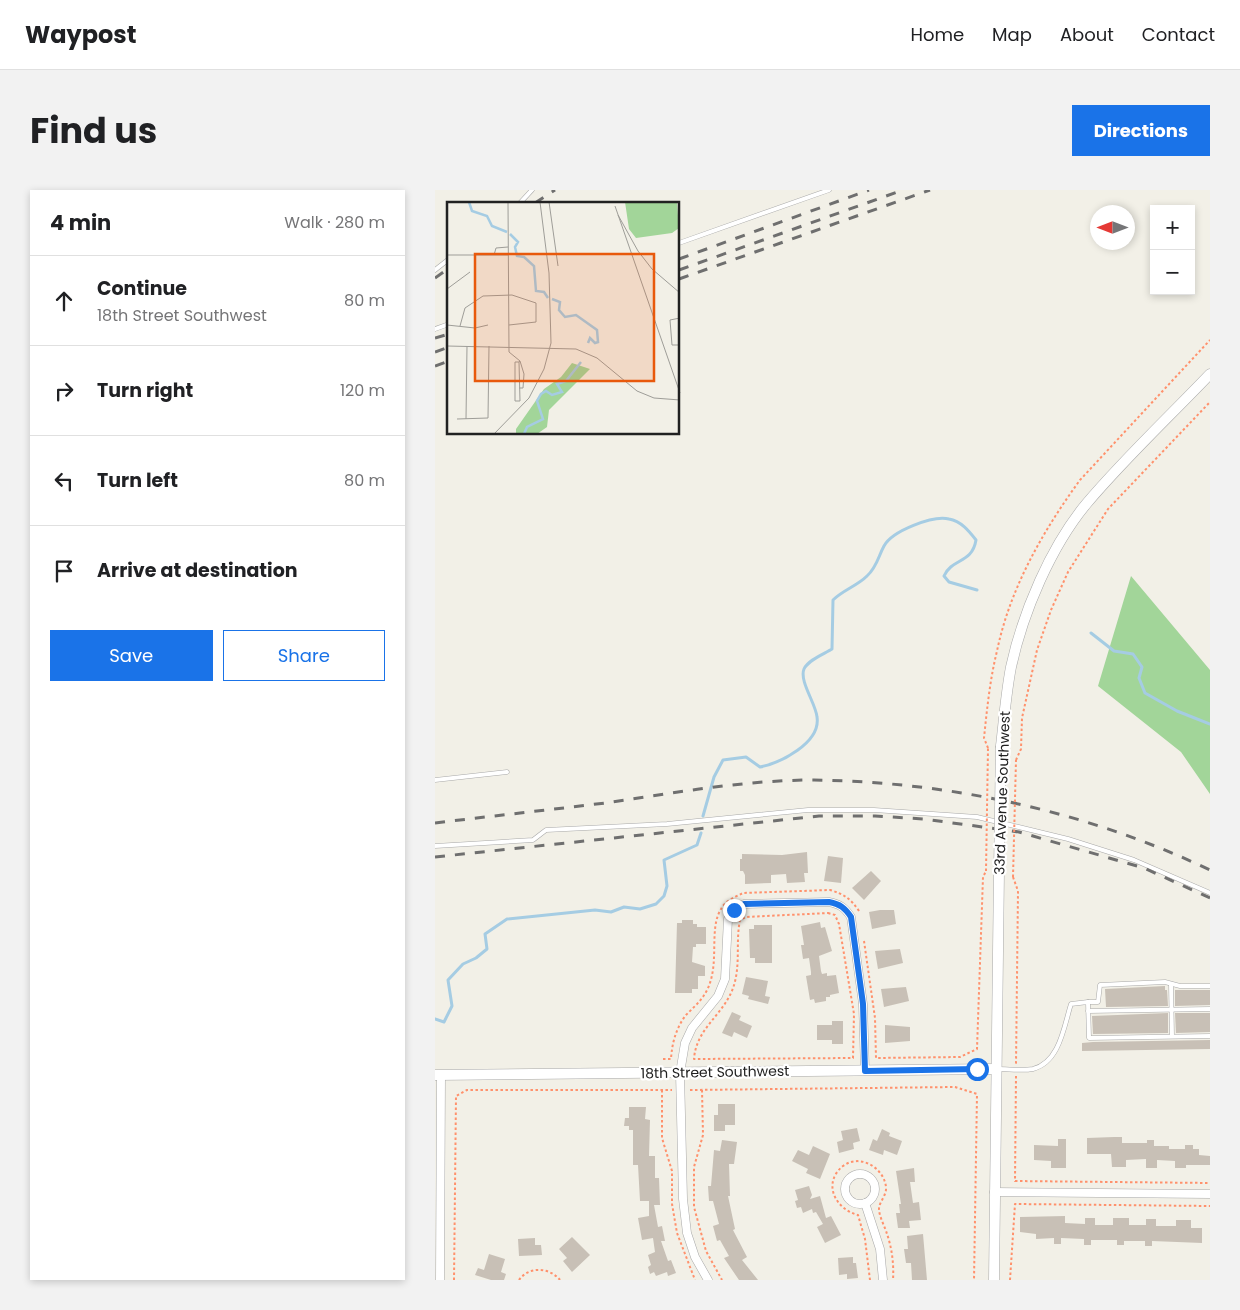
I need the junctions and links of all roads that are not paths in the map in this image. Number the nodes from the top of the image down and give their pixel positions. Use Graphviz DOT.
graph roads {
  1 [pos="532,190"];
  2 [pos="829,190"];
  3 [pos="521,202"];
  4 [pos="680,243"];
  5 [pos="447,261"];
  6 [pos="435,270"];
  7 [pos="447,325"];
  8 [pos="435,329"];
  9 [pos="1210,374"];
  10 [pos="507,772"];
  11 [pos="435,780"];
  12 [pos="435,846"];
  13 [pos="1210,893"];
  14 [pos="1171,984"];
  15 [pos="1210,986"];
  16 [pos="1088,1002"];
  17 [pos="1210,1009"];
  18 [pos="1172,1010"];
  19 [pos="1088,1011"];
  20 [pos="1172,1036"];
  21 [pos="1210,1036"];
  22 [pos="995,1069"];
  23 [pos="865,1071"];
  24 [pos="680,1073"];
  25 [pos="438,1075"];
  26 [pos="438,1162"];
  27 [pos="994,1192"];
  28 [pos="1210,1194"];
  29 [pos="865,1202"];
  30 [pos="440,1280"];
  31 [pos="708,1280"];
  32 [pos="883,1280"];
  33 [pos="994,1280"];
  1 -- 3 [label="lane"];
  2 -- 4 [label="lane"];
  5 -- 6 [label="lane"];
  7 -- 8 [label="lane"];
  9 -- 22 [label="street, 33rd Avenue Southwest, bridge"];
  10 -- 11 [label="lane"];
  12 -- 13 [label="lane"];
  14 -- 15 [label="lane"];
  14 -- 16 [label="lane"];
  14 -- 18 [label="lane"];
  16 -- 19 [label="lane"];
  16 -- 22 [label="lane"];
  17 -- 18 [label="lane"];
  18 -- 19 [label="lane"];
  18 -- 20 [label="lane"];
  19 -- 20 [label="lane"];
  20 -- 21 [label="lane"];
  22 -- 23 [label="street, 18th Street Southwest"];
  22 -- 27 [label="street, 33rd Avenue Southwest"];
  23 -- 24 [label="street, 18th Street Southwest"];
  23 -- 24 [label="street"];
  24 -- 25 [label="street, 18th Street Southwest"];
  24 -- 31 [label="street"];
  25 -- 26 [label="street"];
  26 -- 30 [label="street"];
  27 -- 28 [label="street"];
  27 -- 33 [label="street, 33rd Avenue Southwest"];
  29 -- 32 [label="street"];
}
